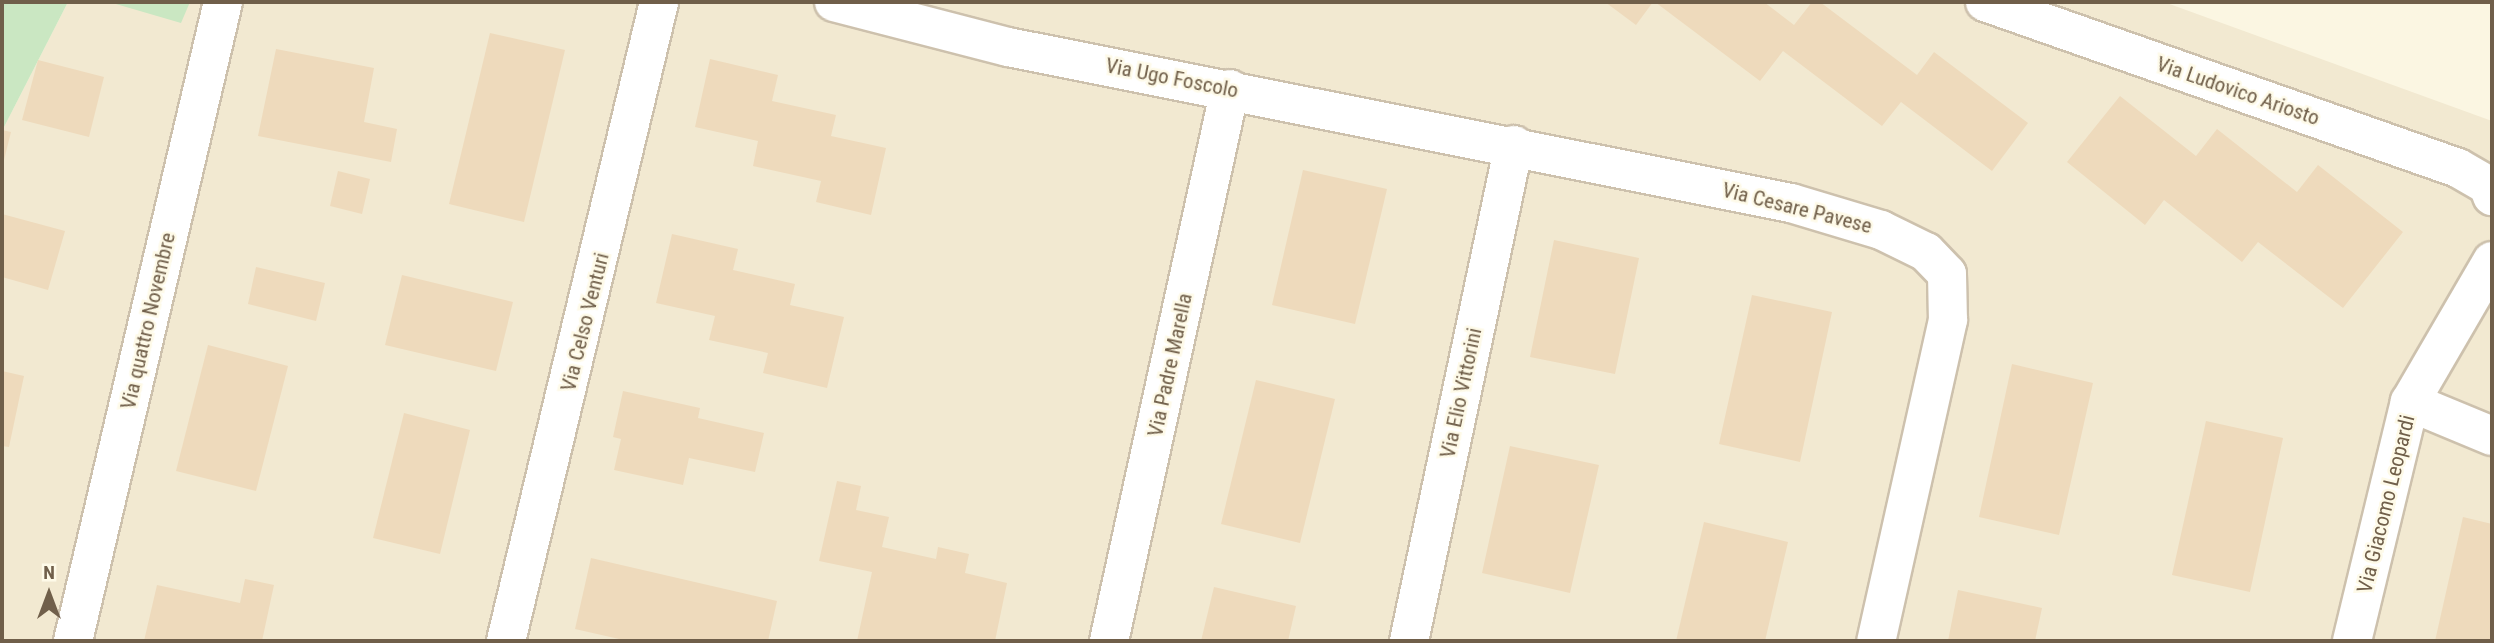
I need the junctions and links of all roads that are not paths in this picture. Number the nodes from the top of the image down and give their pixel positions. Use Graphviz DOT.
graph roads {
  1 [pos="223,2"];
  2 [pos="659,2"];
  3 [pos="834,2"];
  4 [pos="1985,2"];
  5 [pos="1230,89"];
  6 [pos="1514,145"];
  7 [pos="2490,190"];
  8 [pos="2492,261"];
  9 [pos="2410,402"];
  10 [pos="2492,436"];
  11 [pos="73,641"];
  12 [pos="506,641"];
  13 [pos="1109,641"];
  14 [pos="1409,641"];
  15 [pos="1875,641"];
  16 [pos="2353,641"];
  1 -- 11 [label="street, Via quattro Novembre"];
  2 -- 12 [label="street, Via Celso Venturi"];
  3 -- 5 [label="street, Via Ugo Foscolo"];
  4 -- 7 [label="street, Via Ludovico Ariosto"];
  5 -- 6 [label="street, Via Ugo Foscolo"];
  5 -- 13 [label="street, Via Padre Marella"];
  6 -- 14 [label="street, Via Elio Vittorini"];
  6 -- 15 [label="street, Via Cesare Pavese"];
  8 -- 9 [label="street, Via Giacomo Leopardi"];
  9 -- 10 [label="street"];
  9 -- 16 [label="street, Via Giacomo Leopardi"];
}
